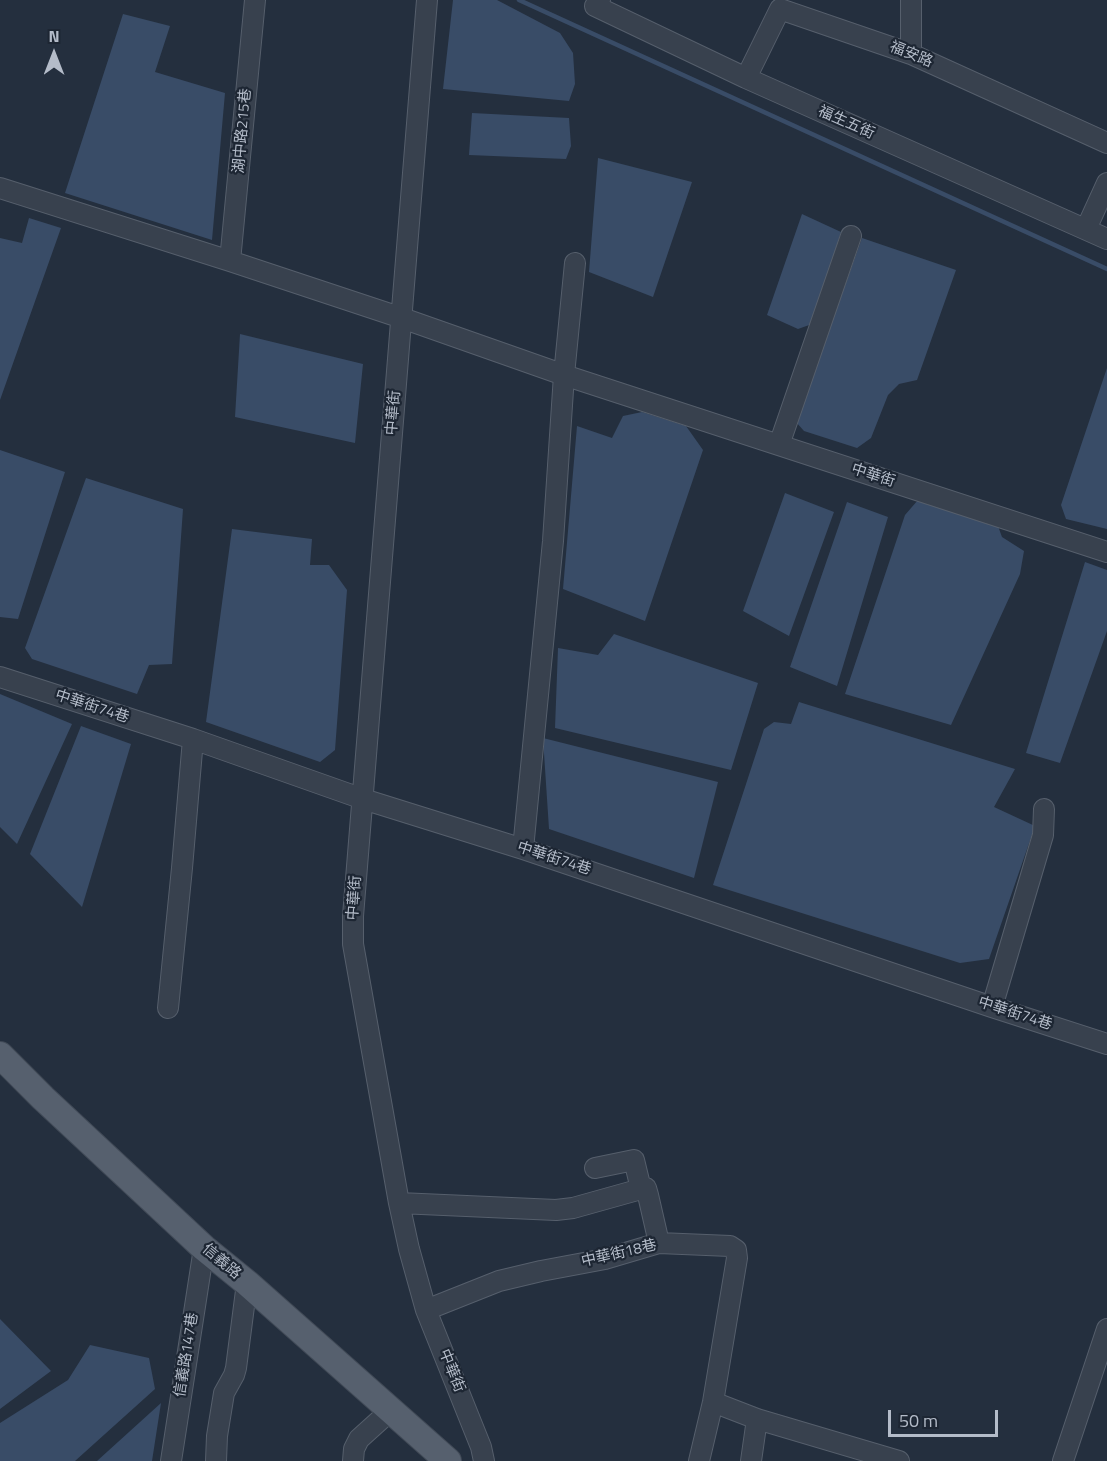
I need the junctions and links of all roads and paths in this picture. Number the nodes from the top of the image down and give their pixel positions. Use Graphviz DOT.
graph roads {
  1 [pos="255,0"];
  2 [pos="427,0"];
  3 [pos="600,0"];
  4 [pos="911,0"];
  5 [pos="911,54"];
  6 [pos="746,78"];
  7 [pos="1107,143"];
  8 [pos="1107,183"];
  9 [pos="0,188"];
  10 [pos="1086,229"];
  11 [pos="851,236"];
  12 [pos="1107,239"];
  13 [pos="230,261"];
  14 [pos="575,263"];
  15 [pos="402,318"];
  16 [pos="564,375"];
  17 [pos="779,445"];
  18 [pos="1107,552"];
  19 [pos="0,677"];
  20 [pos="193,739"];
  21 [pos="363,799"];
  22 [pos="1044,809"];
  23 [pos="523,849"];
  24 [pos="992,1007"];
  25 [pos="168,1008"];
  26 [pos="1107,1044"];
  27 [pos="0,1055"];
  28 [pos="595,1168"];
  29 [pos="641,1189"];
  30 [pos="399,1203"];
  31 [pos="659,1243"];
  32 [pos="204,1248"];
  33 [pos="247,1283"];
  34 [pos="426,1310"];
  35 [pos="1107,1329"];
  36 [pos="713,1402"];
  37 [pos="390,1411"];
  38 [pos="757,1419"];
  39 [pos="171,1461"];
  40 [pos="216,1461"];
  41 [pos="353,1461"];
  42 [pos="448,1461"];
  43 [pos="484,1461"];
  44 [pos="699,1461"];
  45 [pos="751,1461"];
  46 [pos="899,1461"];
  47 [pos="1063,1461"];
  1 -- 13 [label="street, 湖中路215巷"];
  2 -- 15 [label="street, 中華街"];
  3 -- 6 [label="street, 福生五街"];
  4 -- 5 [label="street"];
  5 -- 6 [label="street, 福安路"];
  5 -- 7 [label="street, 福安路"];
  6 -- 10 [label="street, 福生五街"];
  8 -- 10 [label="street"];
  9 -- 13 [label="street, 中華街"];
  10 -- 12 [label="street, 福生五街"];
  11 -- 17 [label="street"];
  13 -- 15 [label="street, 中華街"];
  14 -- 16 [label="street"];
  15 -- 16 [label="street, 中華街"];
  15 -- 21 [label="street, 中華街"];
  16 -- 17 [label="street, 中華街"];
  16 -- 23 [label="street"];
  17 -- 18 [label="street, 中華街"];
  19 -- 20 [label="street, 中華街74巷"];
  20 -- 21 [label="street, 中華街74巷"];
  20 -- 25 [label="street"];
  21 -- 23 [label="street, 中華街74巷"];
  21 -- 30 [label="street, 中華街"];
  22 -- 24 [label="street"];
  23 -- 24 [label="street, 中華街74巷"];
  24 -- 26 [label="street, 中華街74巷"];
  27 -- 32 [label="main road, 信義路"];
  28 -- 29 [label="street"];
  29 -- 30 [label="street"];
  29 -- 31 [label="street"];
  30 -- 34 [label="street, 中華街"];
  31 -- 34 [label="street, 中華街18巷"];
  31 -- 36 [label="street, 中華街18巷"];
  32 -- 33 [label="main road, 信義路"];
  32 -- 39 [label="street, 信義路147巷"];
  33 -- 37 [label="main road, 信義路"];
  33 -- 40 [label="street"];
  34 -- 43 [label="street, 中華街"];
  35 -- 47 [label="street"];
  36 -- 38 [label="street"];
  36 -- 44 [label="street, 中華街18巷"];
  37 -- 41 [label="street"];
  37 -- 42 [label="main road, 信義路"];
  38 -- 45 [label="street"];
  38 -- 46 [label="street"];
}
